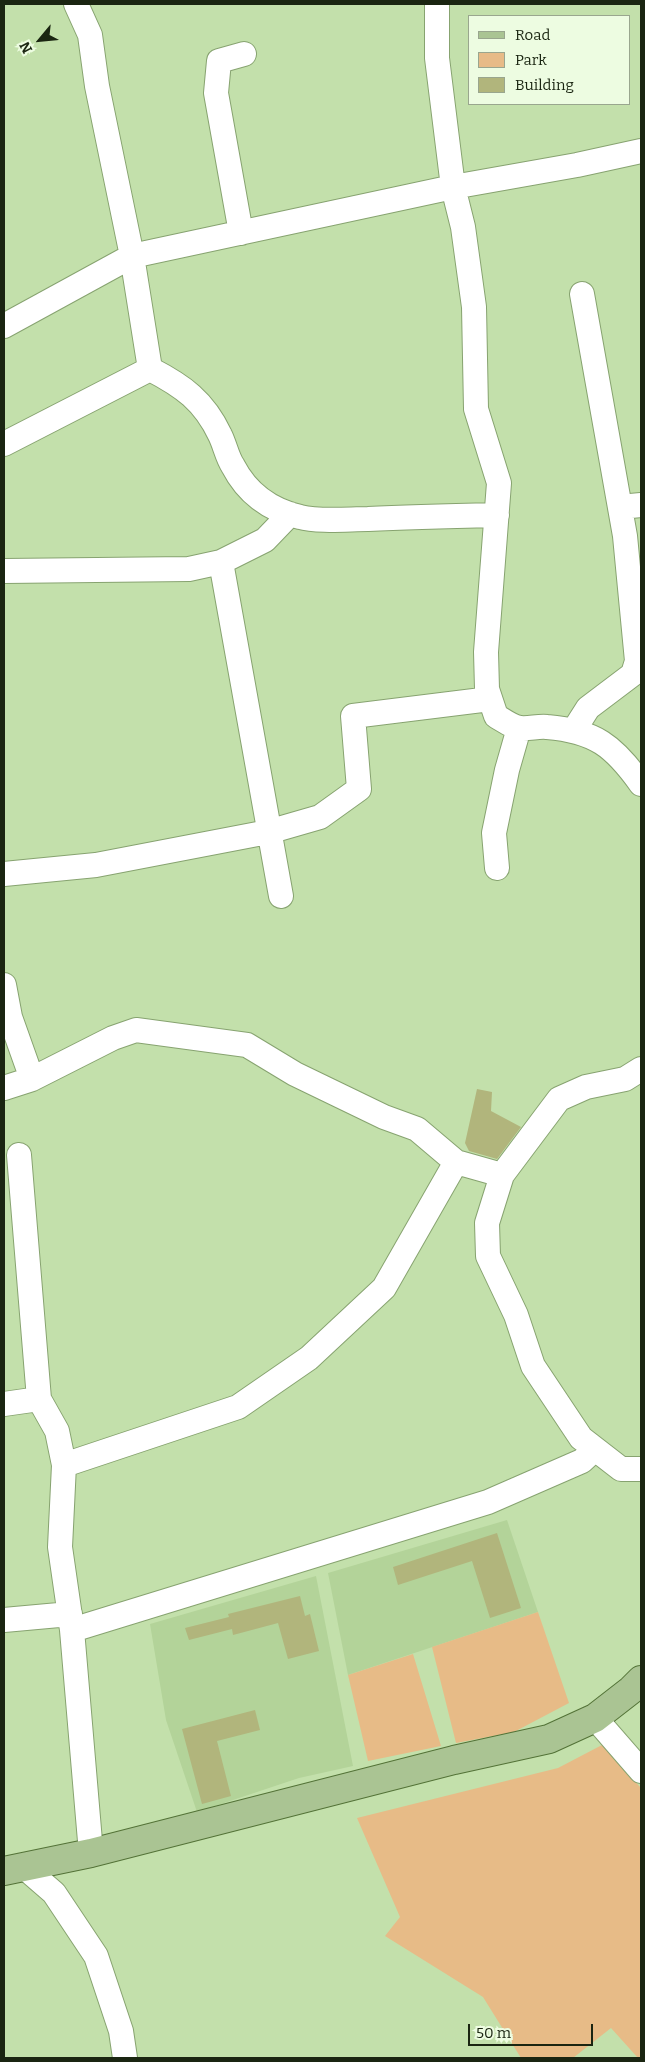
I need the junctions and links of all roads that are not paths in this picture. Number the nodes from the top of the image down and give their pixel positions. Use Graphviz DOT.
graph roads {
  1 [pos="76,4"];
  2 [pos="437,4"];
  3 [pos="244,54"];
  4 [pos="641,151"];
  5 [pos="453,187"];
  6 [pos="240,233"];
  7 [pos="132,256"];
  8 [pos="582,294"];
  9 [pos="4,326"];
  10 [pos="150,369"];
  11 [pos="4,444"];
  12 [pos="631,506"];
  13 [pos="290,514"];
  14 [pos="497,514"];
  15 [pos="221,562"];
  16 [pos="4,570"];
  17 [pos="490,699"];
  18 [pos="519,728"];
  19 [pos="574,730"];
  20 [pos="641,784"];
  21 [pos="268,832"];
  22 [pos="497,868"];
  23 [pos="4,874"];
  24 [pos="281,896"];
  25 [pos="4,985"];
  26 [pos="641,1069"];
  27 [pos="32,1079"];
  28 [pos="4,1088"];
  29 [pos="19,1155"];
  30 [pos="456,1162"];
  31 [pos="502,1174"];
  32 [pos="39,1399"];
  33 [pos="4,1404"];
  34 [pos="595,1449"];
  35 [pos="64,1465"];
  36 [pos="641,1469"];
  37 [pos="4,1620"];
  38 [pos="71,1622"];
  39 [pos="641,1680"];
  40 [pos="595,1718"];
  41 [pos="641,1771"];
  42 [pos="91,1853"];
  43 [pos="14,1869"];
  44 [pos="125,2058"];
  1 -- 7 [label="street"];
  2 -- 5 [label="street"];
  3 -- 6 [label="street"];
  4 -- 5 [label="street"];
  5 -- 6 [label="street"];
  5 -- 14 [label="street"];
  6 -- 7 [label="street"];
  7 -- 9 [label="street"];
  7 -- 10 [label="street"];
  8 -- 12 [label="street"];
  10 -- 11 [label="street"];
  10 -- 13 [label="street"];
  12 -- 19 [label="street"];
  13 -- 14 [label="street"];
  13 -- 15 [label="street"];
  14 -- 17 [label="street"];
  15 -- 16 [label="street"];
  15 -- 21 [label="street"];
  17 -- 18 [label="street"];
  17 -- 21 [label="street"];
  18 -- 19 [label="street"];
  18 -- 22 [label="street"];
  19 -- 20 [label="street"];
  21 -- 23 [label="street"];
  21 -- 24 [label="street"];
  25 -- 27 [label="street"];
  26 -- 31 [label="street"];
  27 -- 28 [label="street"];
  27 -- 30 [label="street"];
  29 -- 32 [label="street"];
  30 -- 31 [label="street"];
  30 -- 35 [label="street"];
  31 -- 34 [label="street"];
  32 -- 33 [label="street"];
  32 -- 35 [label="street"];
  34 -- 36 [label="street"];
  34 -- 38 [label="street"];
  35 -- 38 [label="street"];
  37 -- 38 [label="street"];
  38 -- 42 [label="street"];
  39 -- 40 [label="main road"];
  40 -- 41 [label="street"];
  40 -- 42 [label="main road"];
  42 -- 43 [label="main road"];
  43 -- 44 [label="street"];
}
